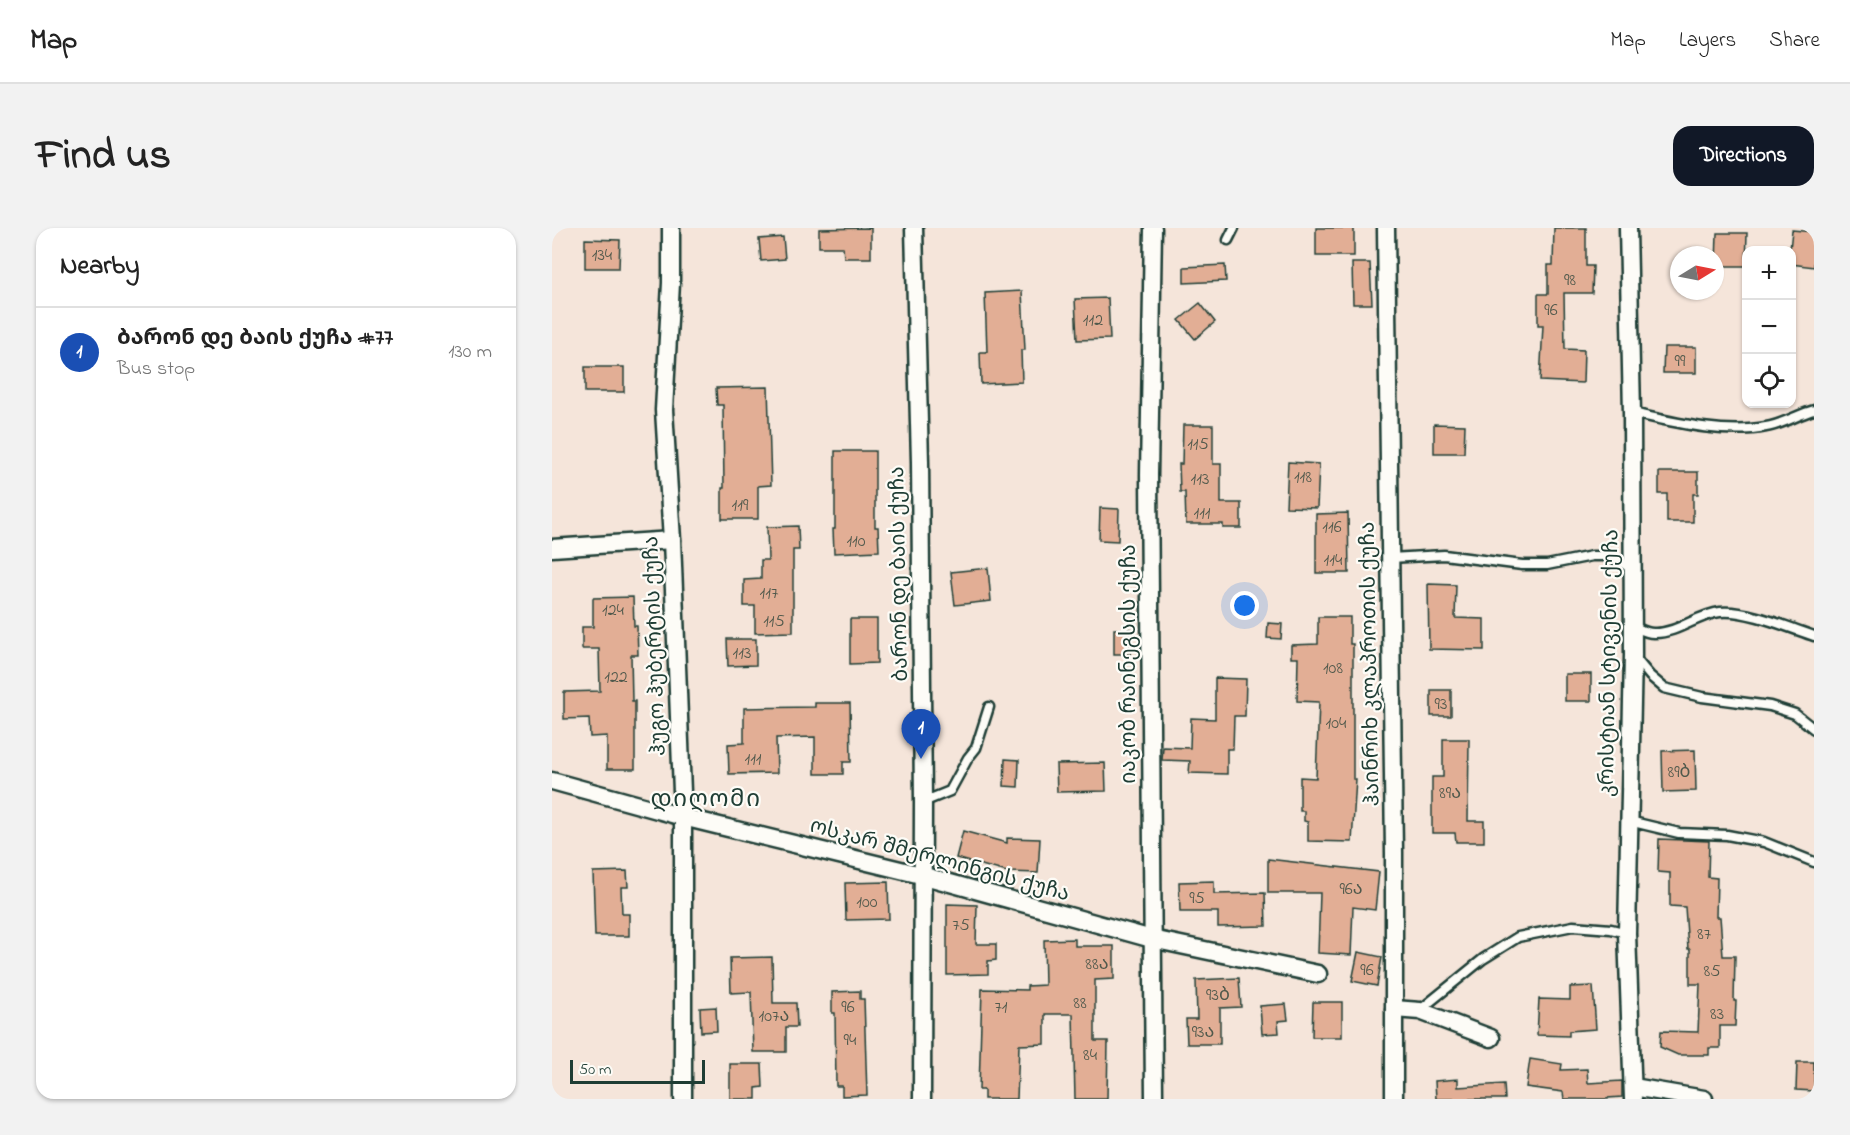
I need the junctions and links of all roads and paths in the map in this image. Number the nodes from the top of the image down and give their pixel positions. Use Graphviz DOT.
graph roads {
  1 [pos="671,228"];
  2 [pos="914,228"];
  3 [pos="1153,228"];
  4 [pos="1234,228"];
  5 [pos="1386,228"];
  6 [pos="1628,228"];
  7 [pos="1228,240"];
  8 [pos="1814,410"];
  9 [pos="1632,413"];
  10 [pos="672,540"];
  11 [pos="552,548"];
  12 [pos="1390,558"];
  13 [pos="1632,568"];
  14 [pos="1633,626"];
  15 [pos="1814,636"];
  16 [pos="1633,655"];
  17 [pos="989,707"];
  18 [pos="1814,729"];
  19 [pos="552,781"];
  20 [pos="923,802"];
  21 [pos="683,817"];
  22 [pos="1628,821"];
  23 [pos="1814,862"];
  24 [pos="921,874"];
  25 [pos="1627,933"];
  26 [pos="1152,939"];
  27 [pos="1318,974"];
  28 [pos="1394,1009"];
  29 [pos="1420,1011"];
  30 [pos="1491,1038"];
  31 [pos="1633,1093"];
  32 [pos="683,1099"];
  33 [pos="921,1099"];
  34 [pos="1154,1099"];
  35 [pos="1394,1099"];
  36 [pos="1704,1099"];
  1 -- 10 [label="street, ჰუგო ჰუბერტის ქუჩა"];
  2 -- 20 [label="street, ბარონ დე ბაის ქუჩა"];
  3 -- 26 [label="street, იაკობ რაინეგსის ქუჩა"];
  4 -- 7 [label="lane"];
  5 -- 12 [label="street, ჰაინრიხ კლაპროთის ქუჩა"];
  6 -- 9 [label="street, კრისტიან სტივენის ქუჩა"];
  8 -- 9 [label="lane"];
  9 -- 13 [label="street, კრისტიან სტივენის ქუჩა"];
  10 -- 11 [label="street"];
  10 -- 21 [label="street, ჰუგო ჰუბერტის ქუჩა"];
  12 -- 13 [label="lane"];
  12 -- 28 [label="street, ჰაინრიხ კლაპროთის ქუჩა"];
  13 -- 14 [label="street, კრისტიან სტივენის ქუჩა"];
  14 -- 15 [label="lane"];
  14 -- 16 [label="street, კრისტიან სტივენის ქუჩა"];
  16 -- 18 [label="lane"];
  16 -- 22 [label="street, კრისტიან სტივენის ქუჩა"];
  17 -- 20 [label="lane"];
  19 -- 21 [label="street, ოსკარ შმერლინგის ქუჩა"];
  20 -- 24 [label="street, ბარონ დე ბაის ქუჩა"];
  21 -- 24 [label="street, ოსკარ შმერლინგის ქუჩა"];
  21 -- 32 [label="street, ჰუგო ჰუბერტის ქუჩა"];
  22 -- 23 [label="lane"];
  22 -- 25 [label="street, კრისტიან სტივენის ქუჩა"];
  24 -- 26 [label="street, ოსკარ შმერლინგის ქუჩა"];
  24 -- 33 [label="street, ბარონ დე ბაის ქუჩა"];
  25 -- 29 [label="lane"];
  25 -- 31 [label="street, კრისტიან სტივენის ქუჩა"];
  26 -- 27 [label="street, ოსკარ შმერლინგის ქუჩა"];
  26 -- 34 [label="street, იაკობ რაინეგსის ქუჩა"];
  28 -- 29 [label="street"];
  28 -- 35 [label="street, ჰაინრიხ კლაპროთის ქუჩა"];
  29 -- 30 [label="street"];
  31 -- 36 [label="street"];
}
